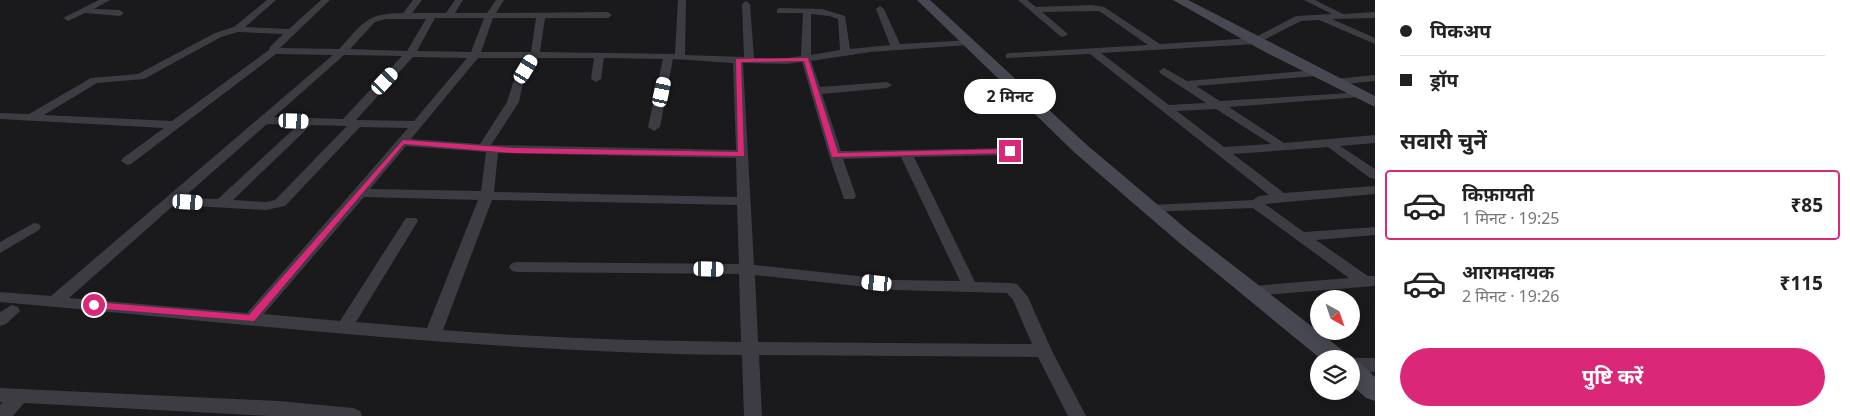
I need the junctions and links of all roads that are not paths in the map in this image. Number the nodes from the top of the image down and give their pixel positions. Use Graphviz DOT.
graph roads {
  1 [pos="106,0"];
  2 [pos="272,0"];
  3 [pos="326,0"];
  4 [pos="418,0"];
  5 [pos="459,0"];
  6 [pos="500,0"];
  7 [pos="682,0"];
  8 [pos="922,0"];
  9 [pos="1022,0"];
  10 [pos="1179,0"];
  11 [pos="1308,0"];
  12 [pos="746,4"];
  13 [pos="880,9"];
  14 [pos="84,10"];
  15 [pos="1034,10"];
  16 [pos="780,11"];
  17 [pos="807,12"];
  18 [pos="120,14"];
  19 [pos="608,15"];
  20 [pos="1375,15"];
  21 [pos="405,16"];
  22 [pos="432,16"];
  23 [pos="448,16"];
  24 [pos="489,16"];
  25 [pos="542,16"];
  26 [pos="1317,16"];
  27 [pos="1342,16"];
  28 [pos="68,18"];
  29 [pos="237,29"];
  30 [pos="290,32"];
  31 [pos="1063,34"];
  32 [pos="1256,41"];
  33 [pos="1375,41"];
  34 [pos="968,42"];
  35 [pos="896,47"];
  36 [pos="1158,47"];
  37 [pos="274,50"];
  38 [pos="1092,51"];
  39 [pos="341,52"];
  40 [pos="845,53"];
  41 [pos="410,54"];
  42 [pos="475,55"];
  43 [pos="535,55"];
  44 [pos="599,55"];
  45 [pos="675,56"];
  46 [pos="1010,56"];
  47 [pos="806,60"];
  48 [pos="743,61"];
  49 [pos="1164,71"];
  50 [pos="1316,73"];
  51 [pos="1375,78"];
  52 [pos="596,79"];
  53 [pos="1336,82"];
  54 [pos="1184,84"];
  55 [pos="887,86"];
  56 [pos="816,91"];
  57 [pos="1360,94"];
  58 [pos="1375,102"];
  59 [pos="1218,105"];
  60 [pos="1166,109"];
  61 [pos="0,116"];
  62 [pos="31,118"];
  63 [pos="264,120"];
  64 [pos="309,121"];
  65 [pos="352,123"];
  66 [pos="176,124"];
  67 [pos="417,124"];
  68 [pos="654,127"];
  69 [pos="1375,139"];
  70 [pos="403,142"];
  71 [pos="1335,143"];
  72 [pos="1274,147"];
  73 [pos="483,148"];
  74 [pos="1010,151"];
  75 [pos="1221,151"];
  76 [pos="742,154"];
  77 [pos="906,154"];
  78 [pos="835,155"];
  79 [pos="127,161"];
  80 [pos="1375,175"];
  81 [pos="1375,190"];
  82 [pos="360,193"];
  83 [pos="487,195"];
  84 [pos="848,196"];
  85 [pos="1282,198"];
  86 [pos="171,201"];
  87 [pos="743,201"];
  88 [pos="221,204"];
  89 [pos="1258,204"];
  90 [pos="1152,209"];
  91 [pos="411,221"];
  92 [pos="34,227"];
  93 [pos="1375,231"];
  94 [pos="1302,237"];
  95 [pos="0,248"];
  96 [pos="517,267"];
  97 [pos="747,269"];
  98 [pos="1369,281"];
  99 [pos="970,287"];
  100 [pos="1253,290"];
  101 [pos="0,297"];
  102 [pos="55,302"];
  103 [pos="251,319"];
  104 [pos="345,327"];
  105 [pos="433,335"];
  106 [pos="751,348"];
  107 [pos="1327,350"];
  108 [pos="1043,351"];
  109 [pos="1360,365"];
  110 [pos="1375,365"];
  111 [pos="1360,378"];
  112 [pos="1375,391"];
  113 [pos="0,395"];
  114 [pos="20,396"];
  115 [pos="154,409"];
  116 [pos="250,412"];
  117 [pos="1,416"];
  118 [pos="353,416"];
  119 [pos="753,416"];
  120 [pos="1077,416"];
  1 -- 14 [label="street"];
  2 -- 29 [label="street"];
  3 -- 30 [label="street"];
  4 -- 21 [label="street"];
  5 -- 23 [label="street"];
  6 -- 24 [label="street"];
  7 -- 45 [label="street"];
  8 -- 34 [label="street"];
  9 -- 15 [label="street"];
  10 -- 32 [label="street"];
  11 -- 27 [label="street"];
  12 -- 48 [label="street"];
  13 -- 35 [label="street"];
  14 -- 18 [label="street"];
  14 -- 28 [label="street"];
  15 -- 31 [label="street"];
  15 -- 36 [label="street"];
  16 -- 17 [label="street"];
  17 -- 40 [label="street"];
  17 -- 47 [label="street"];
  19 -- 25 [label="street"];
  20 -- 27 [label="street"];
  21 -- 22 [label="street"];
  21 -- 39 [label="street"];
  22 -- 23 [label="street"];
  22 -- 41 [label="street"];
  23 -- 24 [label="street"];
  24 -- 25 [label="street"];
  24 -- 42 [label="street"];
  25 -- 43 [label="street"];
  26 -- 27 [label="street"];
  26 -- 32 [label="street"];
  26 -- 33 [label="street"];
  29 -- 30 [label="street"];
  29 -- 62 [label="street"];
  30 -- 37 [label="street"];
  32 -- 36 [label="street"];
  32 -- 50 [label="street"];
  34 -- 35 [label="street"];
  34 -- 90 [label="street"];
  35 -- 40 [label="street"];
  36 -- 38 [label="street"];
  37 -- 39 [label="street"];
  37 -- 66 [label="street"];
  38 -- 46 [label="street"];
  38 -- 60 [label="street"];
  39 -- 41 [label="street"];
  39 -- 63 [label="street"];
  40 -- 47 [label="street"];
  41 -- 42 [label="street"];
  41 -- 65 [label="street"];
  42 -- 43 [label="street"];
  42 -- 67 [label="street"];
  43 -- 44 [label="street"];
  43 -- 73 [label="street"];
  44 -- 45 [label="street"];
  44 -- 52 [label="street"];
  45 -- 48 [label="street"];
  45 -- 68 [label="street"];
  47 -- 48 [label="street"];
  47 -- 56 [label="street"];
  48 -- 76 [label="street"];
  49 -- 54 [label="street"];
  50 -- 53 [label="street"];
  50 -- 54 [label="street"];
  51 -- 53 [label="street"];
  53 -- 57 [label="street"];
  54 -- 59 [label="street"];
  55 -- 56 [label="street"];
  56 -- 78 [label="street"];
  57 -- 58 [label="street"];
  57 -- 59 [label="street"];
  59 -- 60 [label="street"];
  59 -- 72 [label="street"];
  60 -- 75 [label="street"];
  61 -- 62 [label="street"];
  62 -- 66 [label="street"];
  63 -- 64 [label="street"];
  63 -- 86 [label="street"];
  64 -- 65 [label="street"];
  64 -- 88 [label="street"];
  65 -- 67 [label="street"];
  65 -- 88 [label="street"];
  66 -- 79 [label="street"];
  67 -- 70 [label="street"];
  69 -- 71 [label="street"];
  70 -- 73 [label="street"];
  70 -- 82 [label="street"];
  71 -- 72 [label="street"];
  71 -- 80 [label="street"];
  72 -- 75 [label="street"];
  73 -- 76 [label="street"];
  73 -- 83 [label="street"];
  74 -- 77 [label="street"];
  75 -- 85 [label="street"];
  76 -- 87 [label="street"];
  77 -- 78 [label="street"];
  77 -- 99 [label="street"];
  78 -- 84 [label="street"];
  81 -- 85 [label="street"];
  82 -- 83 [label="street"];
  82 -- 103 [label="street"];
  83 -- 87 [label="street"];
  83 -- 105 [label="street"];
  85 -- 89 [label="street"];
  86 -- 88 [label="street"];
  86 -- 102 [label="street"];
  87 -- 97 [label="street"];
  89 -- 90 [label="street"];
  89 -- 94 [label="street"];
  90 -- 100 [label="street"];
  91 -- 104 [label="street"];
  92 -- 95 [label="street"];
  93 -- 94 [label="street"];
  94 -- 98 [label="street"];
  96 -- 97 [label="street"];
  97 -- 99 [label="street"];
  97 -- 106 [label="street"];
  98 -- 100 [label="street"];
  99 -- 108 [label="street"];
  100 -- 107 [label="street"];
  101 -- 102 [label="street"];
  102 -- 103 [label="street"];
  103 -- 104 [label="street"];
  104 -- 105 [label="street"];
  105 -- 106 [label="street"];
  106 -- 108 [label="street"];
  106 -- 119 [label="street"];
  108 -- 120 [label="street"];
  109 -- 110 [label="street"];
  111 -- 112 [label="street"];
  113 -- 114 [label="street"];
  114 -- 115 [label="street"];
  114 -- 117 [label="street"];
  115 -- 116 [label="street"];
  116 -- 118 [label="street"];
}
